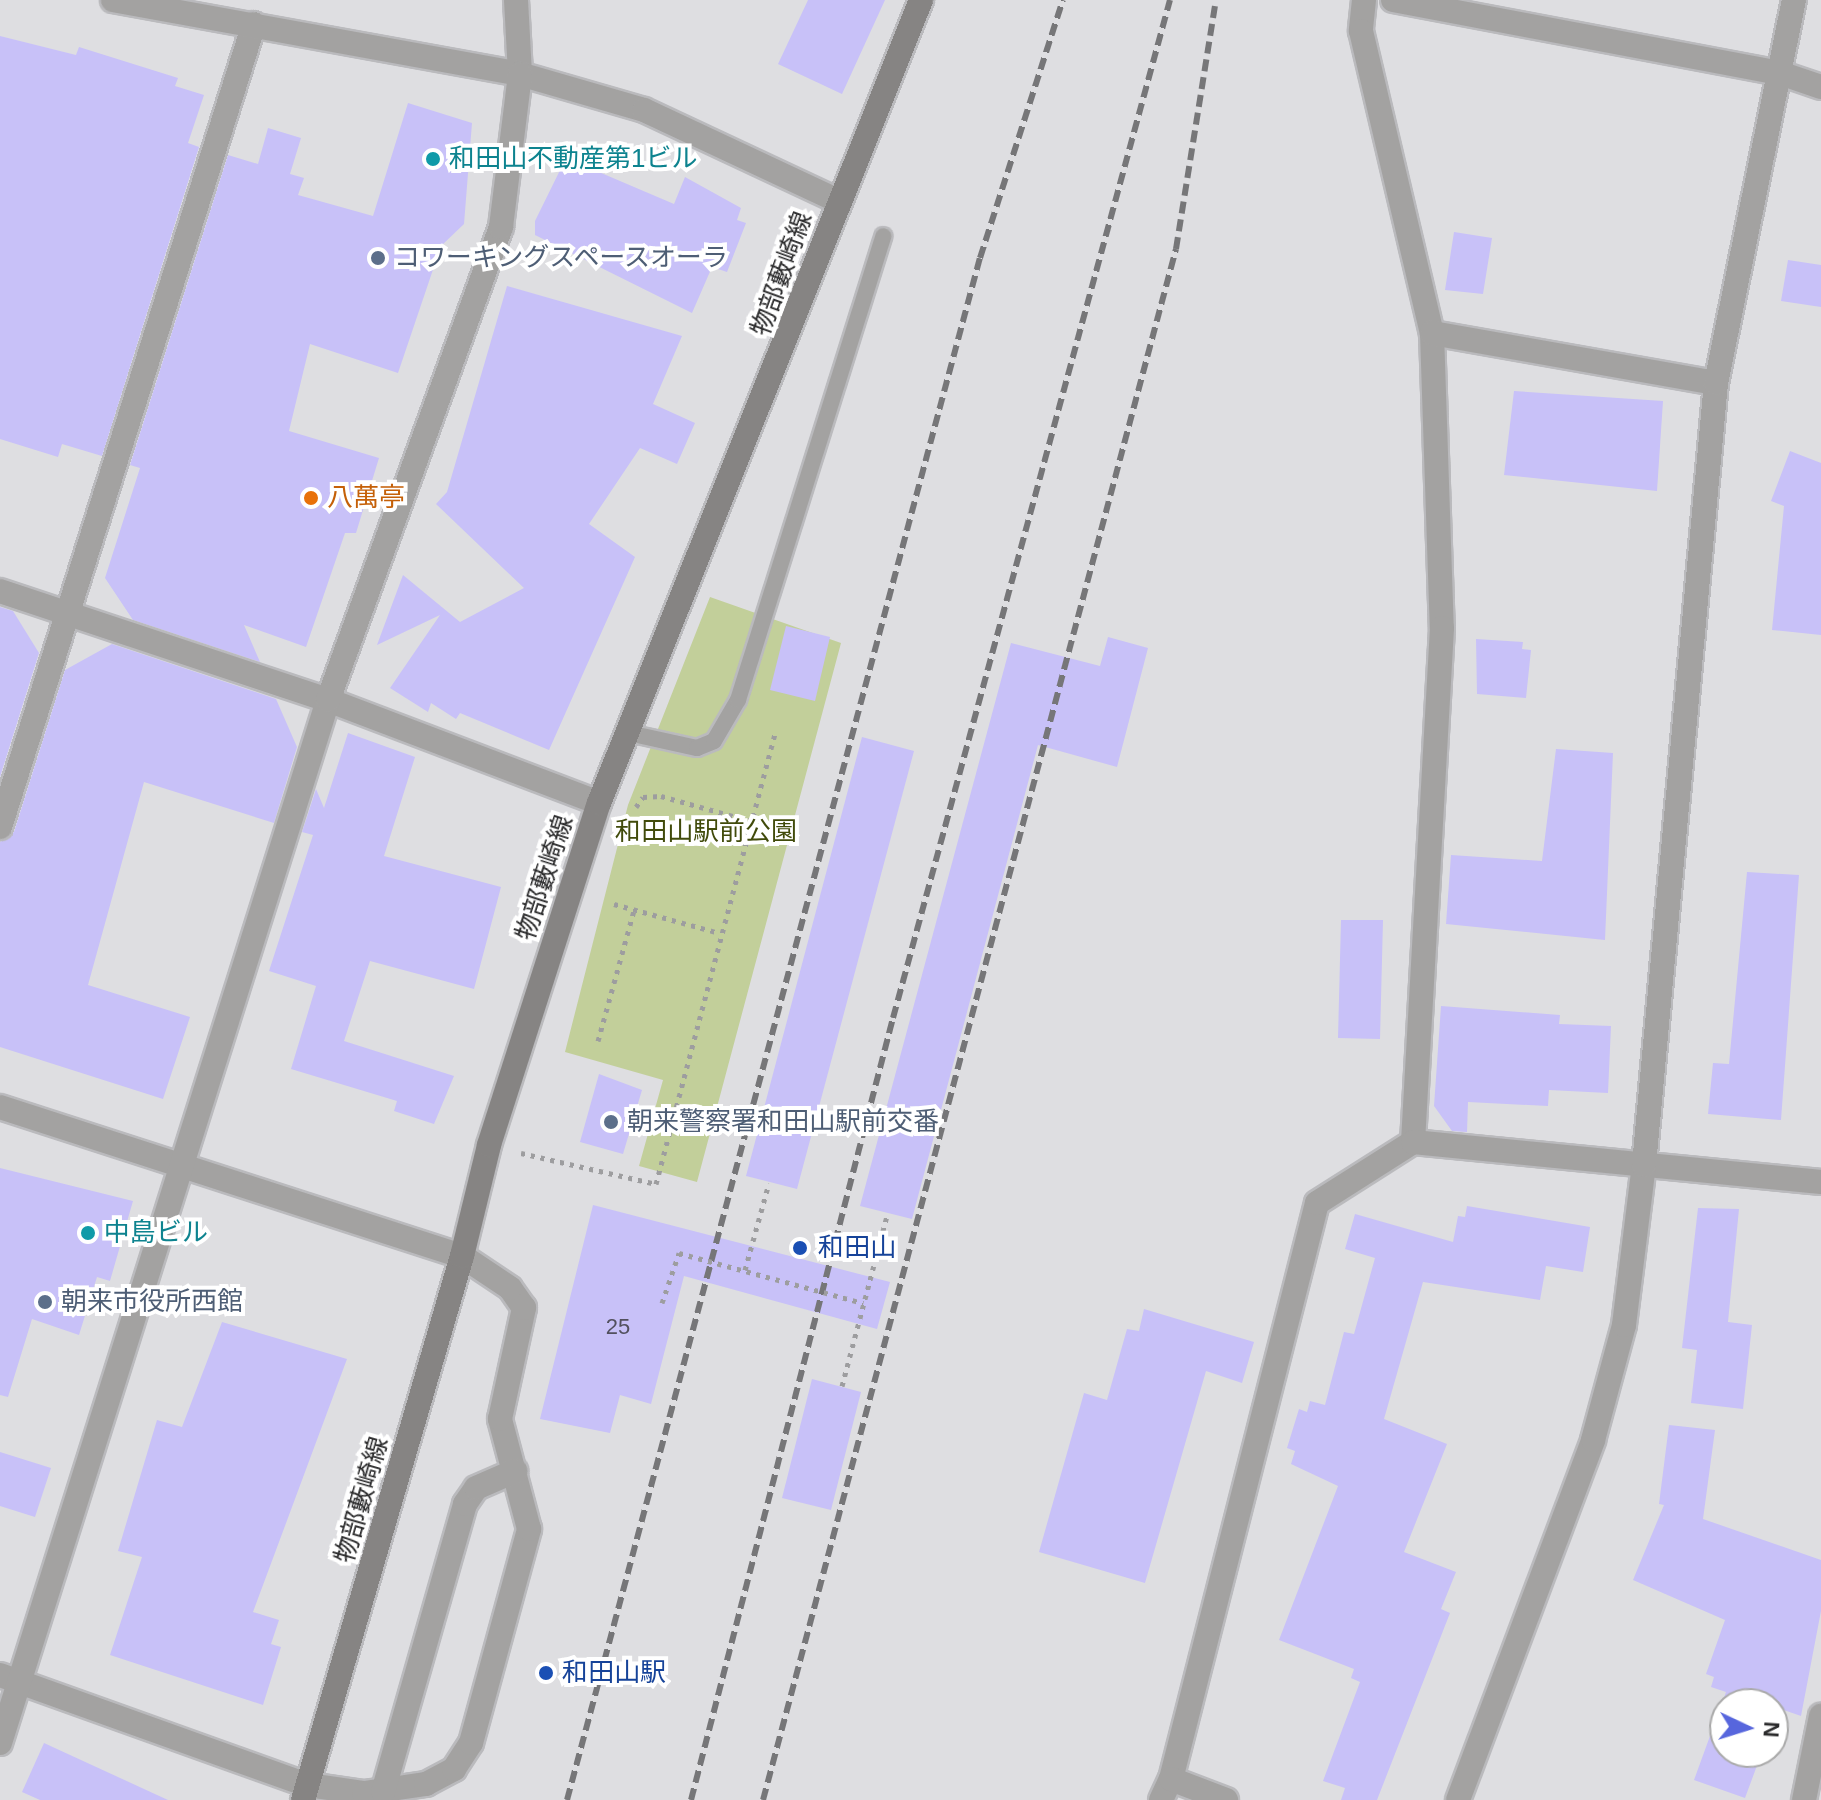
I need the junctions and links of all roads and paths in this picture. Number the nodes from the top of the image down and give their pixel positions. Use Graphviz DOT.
graph roads {
  1 [pos="113,0"];
  2 [pos="516,0"];
  3 [pos="921,0"];
  4 [pos="1364,0"];
  5 [pos="1393,0"];
  6 [pos="1794,0"];
  7 [pos="1481,6"];
  8 [pos="254,24"];
  9 [pos="1780,73"];
  10 [pos="520,74"];
  11 [pos="1821,87"];
  12 [pos="838,201"];
  13 [pos="883,236"];
  14 [pos="1432,333"];
  15 [pos="1716,383"];
  16 [pos="0,591"];
  17 [pos="67,612"];
  18 [pos="328,700"];
  19 [pos="624,732"];
  20 [pos="775,734"];
  21 [pos="599,803"];
  22 [pos="633,818"];
  23 [pos="751,821"];
  24 [pos="0,827"];
  25 [pos="614,904"];
  26 [pos="634,910"];
  27 [pos="719,933"];
  28 [pos="598,1041"];
  29 [pos="0,1107"];
  30 [pos="1413,1142"];
  31 [pos="489,1145"];
  32 [pos="1644,1165"];
  33 [pos="183,1167"];
  34 [pos="1821,1182"];
  35 [pos="769,1183"];
  36 [pos="887,1216"];
  37 [pos="462,1256"];
  38 [pos="745,1270"];
  39 [pos="662,1303"];
  40 [pos="863,1303"];
  41 [pos="842,1386"];
  42 [pos="515,1471"];
  43 [pos="9,1679"];
  44 [pos="1821,1716"];
  45 [pos="0,1743"];
  46 [pos="1166,1789"];
  47 [pos="306,1792"];
  48 [pos="383,1792"];
  49 [pos="1226,1800"];
  50 [pos="1458,1800"];
  51 [pos="1804,1800"];
  1 -- 8 [label="street"];
  2 -- 10 [label="street"];
  3 -- 12 [label="main road, 物部藪崎線"];
  4 -- 14 [label="street"];
  5 -- 7 [label="street"];
  6 -- 9 [label="street"];
  7 -- 9 [label="street"];
  8 -- 10 [label="street"];
  8 -- 17 [label="street"];
  9 -- 11 [label="street"];
  9 -- 15 [label="street"];
  10 -- 12 [label="street"];
  10 -- 18 [label="street"];
  12 -- 19 [label="main road, 物部藪崎線"];
  13 -- 19 [label="lane"];
  14 -- 15 [label="street"];
  14 -- 30 [label="street"];
  15 -- 32 [label="street"];
  16 -- 17 [label="street"];
  17 -- 18 [label="street"];
  17 -- 24 [label="street"];
  18 -- 21 [label="street"];
  18 -- 33 [label="street"];
  19 -- 21 [label="main road, 物部藪崎線"];
  20 -- 23 [label="path"];
  21 -- 31 [label="main road, 物部藪崎線"];
  22 -- 23 [label="path"];
  23 -- 27 [label="path"];
  25 -- 26 [label="path"];
  26 -- 27 [label="path"];
  26 -- 28 [label="path"];
  27 -- 31 [label="path"];
  29 -- 33 [label="street"];
  30 -- 32 [label="street"];
  30 -- 46 [label="street"];
  31 -- 37 [label="main road, 物部藪崎線"];
  32 -- 34 [label="street"];
  32 -- 50 [label="street"];
  33 -- 37 [label="street"];
  33 -- 43 [label="street"];
  35 -- 38 [label="path"];
  36 -- 40 [label="path"];
  37 -- 42 [label="street"];
  37 -- 47 [label="main road, 物部藪崎線"];
  38 -- 39 [label="path, bridge"];
  38 -- 40 [label="path, bridge"];
  40 -- 41 [label="path"];
  42 -- 48 [label="street"];
  42 -- 48 [label="street"];
  43 -- 45 [label="street"];
  43 -- 47 [label="street"];
  44 -- 51 [label="street"];
  46 -- 49 [label="street"];
  47 -- 48 [label="street"];
}
